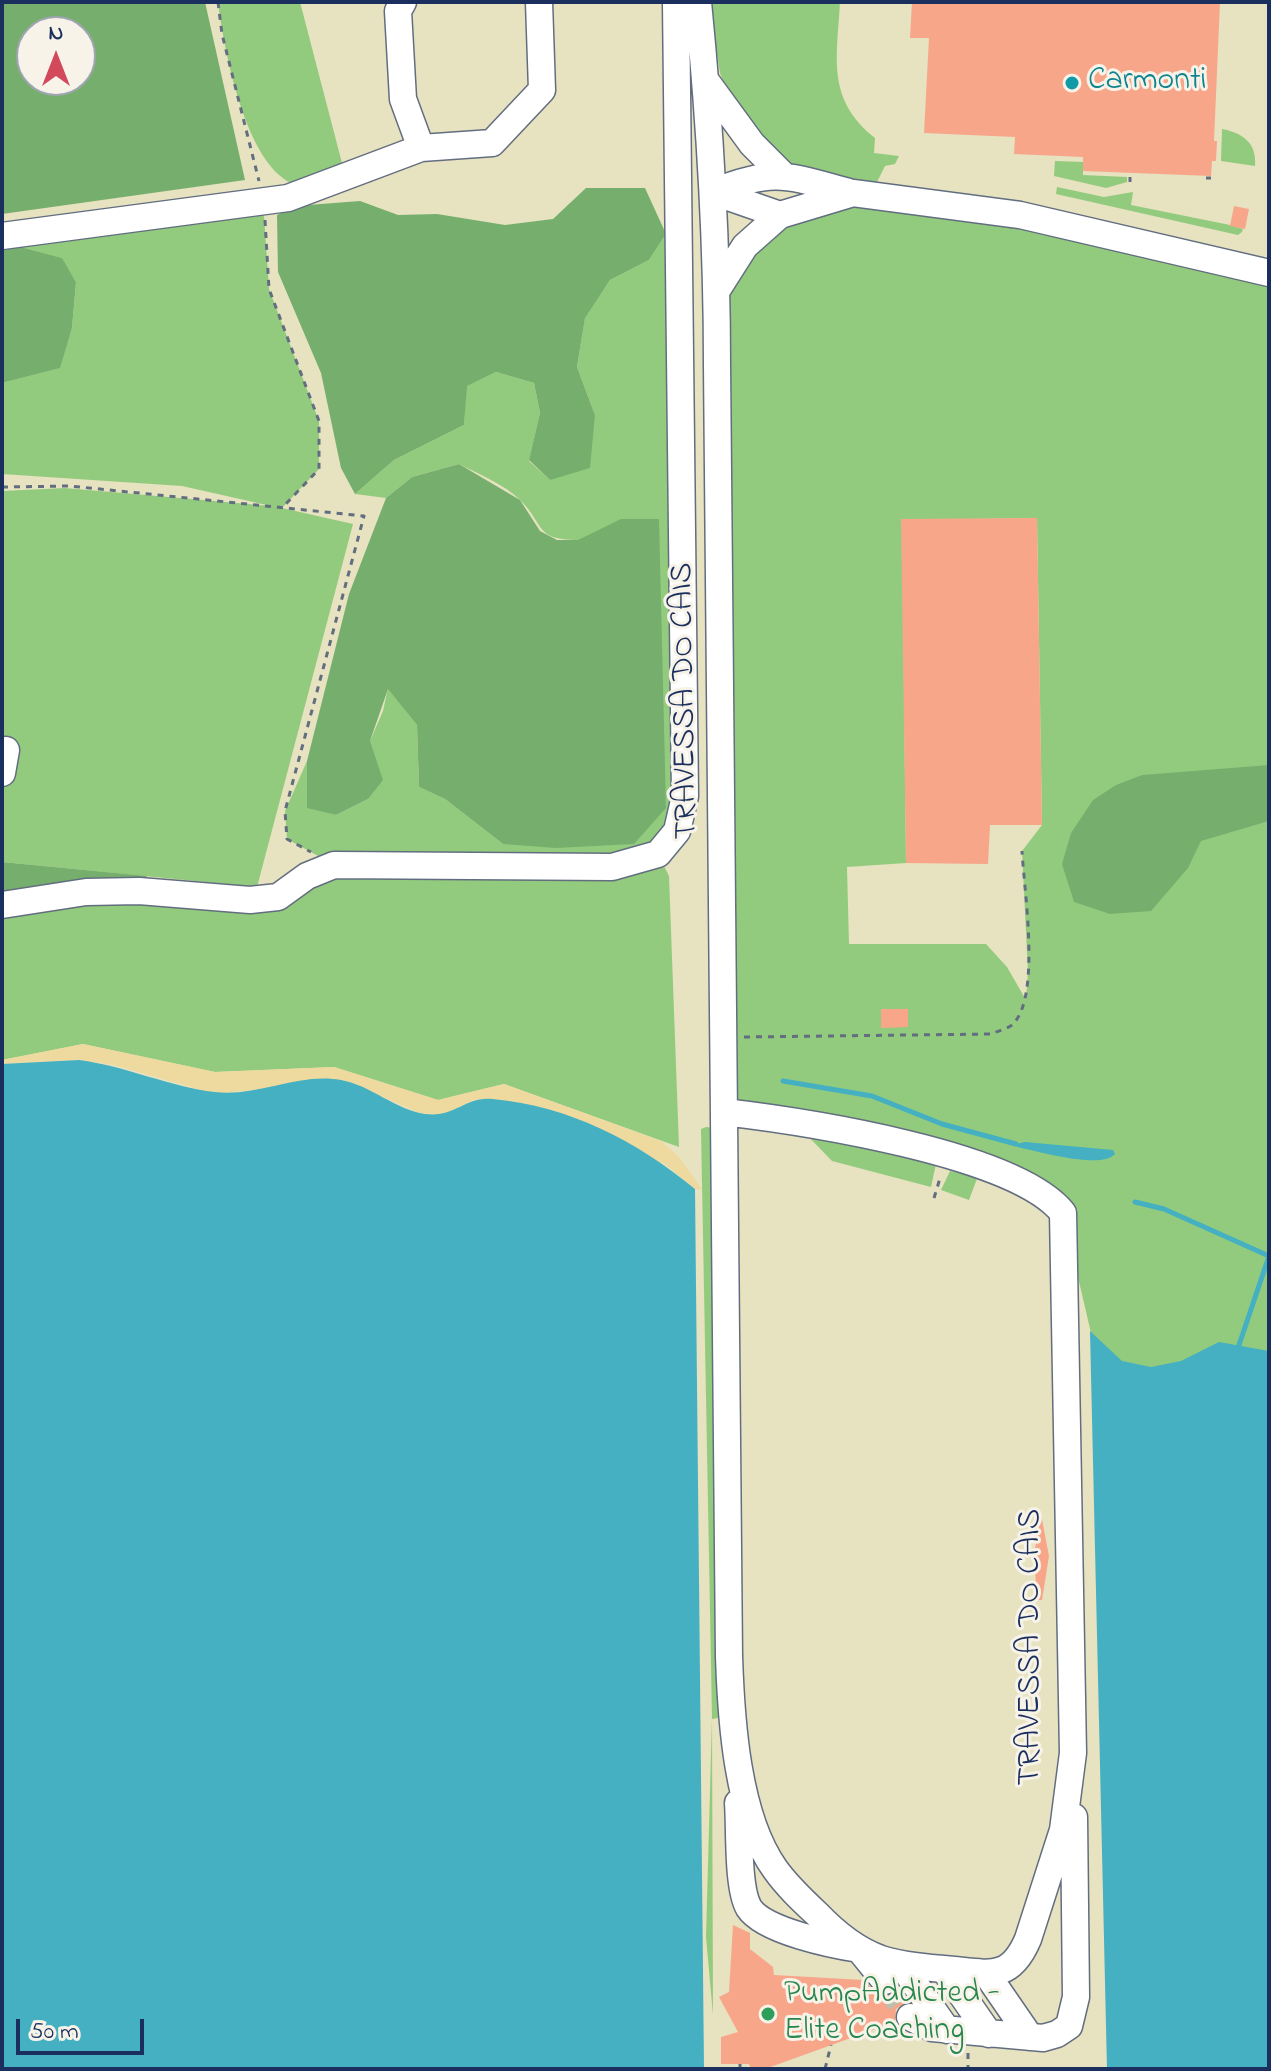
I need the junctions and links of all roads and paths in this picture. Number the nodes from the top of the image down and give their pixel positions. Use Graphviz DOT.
graph roads {
  1 [pos="218,2"];
  2 [pos="403,2"];
  3 [pos="539,2"];
  4 [pos="676,2"];
  5 [pos="698,2"];
  6 [pos="706,81"];
  7 [pos="421,148"];
  8 [pos="783,175"];
  9 [pos="714,192"];
  10 [pos="853,193"];
  11 [pos="263,201"];
  12 [pos="780,215"];
  13 [pos="2,236"];
  14 [pos="1269,273"];
  15 [pos="717,290"];
  16 [pos="2,487"];
  17 [pos="282,508"];
  18 [pos="1022,851"];
  19 [pos="334,865"];
  20 [pos="2,905"];
  21 [pos="724,1037"];
  22 [pos="724,1112"];
  23 [pos="947,1157"];
  24 [pos="934,1198"];
  25 [pos="731,1708"];
  26 [pos="1073,1753"];
  27 [pos="859,1949"];
  28 [pos="934,1971"];
  29 [pos="910,2017"];
  30 [pos="989,2034"];
  31 [pos="831,2045"];
  32 [pos="825,2069"];
  1 -- 11 [label="path"];
  2 -- 7 [label="street"];
  3 -- 7 [label="street"];
  4 -- 19 [label="street"];
  5 -- 6 [label="street, TRAVESSA DO CAIS"];
  6 -- 8 [label="street"];
  6 -- 9 [label="street, TRAVESSA DO CAIS"];
  7 -- 11 [label="street"];
  8 -- 9 [label="street"];
  8 -- 10 [label="street"];
  9 -- 12 [label="street"];
  9 -- 15 [label="street, TRAVESSA DO CAIS"];
  10 -- 12 [label="street"];
  10 -- 14 [label="street"];
  11 -- 13 [label="street"];
  11 -- 17 [label="path"];
  12 -- 15 [label="street"];
  15 -- 21 [label="street, TRAVESSA DO CAIS"];
  16 -- 17 [label="path"];
  17 -- 19 [label="path"];
  18 -- 21 [label="path"];
  19 -- 20 [label="street"];
  21 -- 22 [label="street, TRAVESSA DO CAIS"];
  22 -- 23 [label="street, TRAVESSA DO CAIS"];
  22 -- 25 [label="street, TRAVESSA DO CAIS"];
  23 -- 24 [label="path"];
  23 -- 26 [label="street, TRAVESSA DO CAIS"];
  25 -- 27 [label="street, TRAVESSA DO CAIS"];
  25 -- 27 [label="street"];
  26 -- 28 [label="street, TRAVESSA DO CAIS"];
  26 -- 30 [label="street"];
  27 -- 28 [label="street, TRAVESSA DO CAIS"];
  28 -- 30 [label="street"];
  28 -- 30 [label="street"];
  29 -- 30 [label="street"];
  31 -- 32 [label="path"];
}
